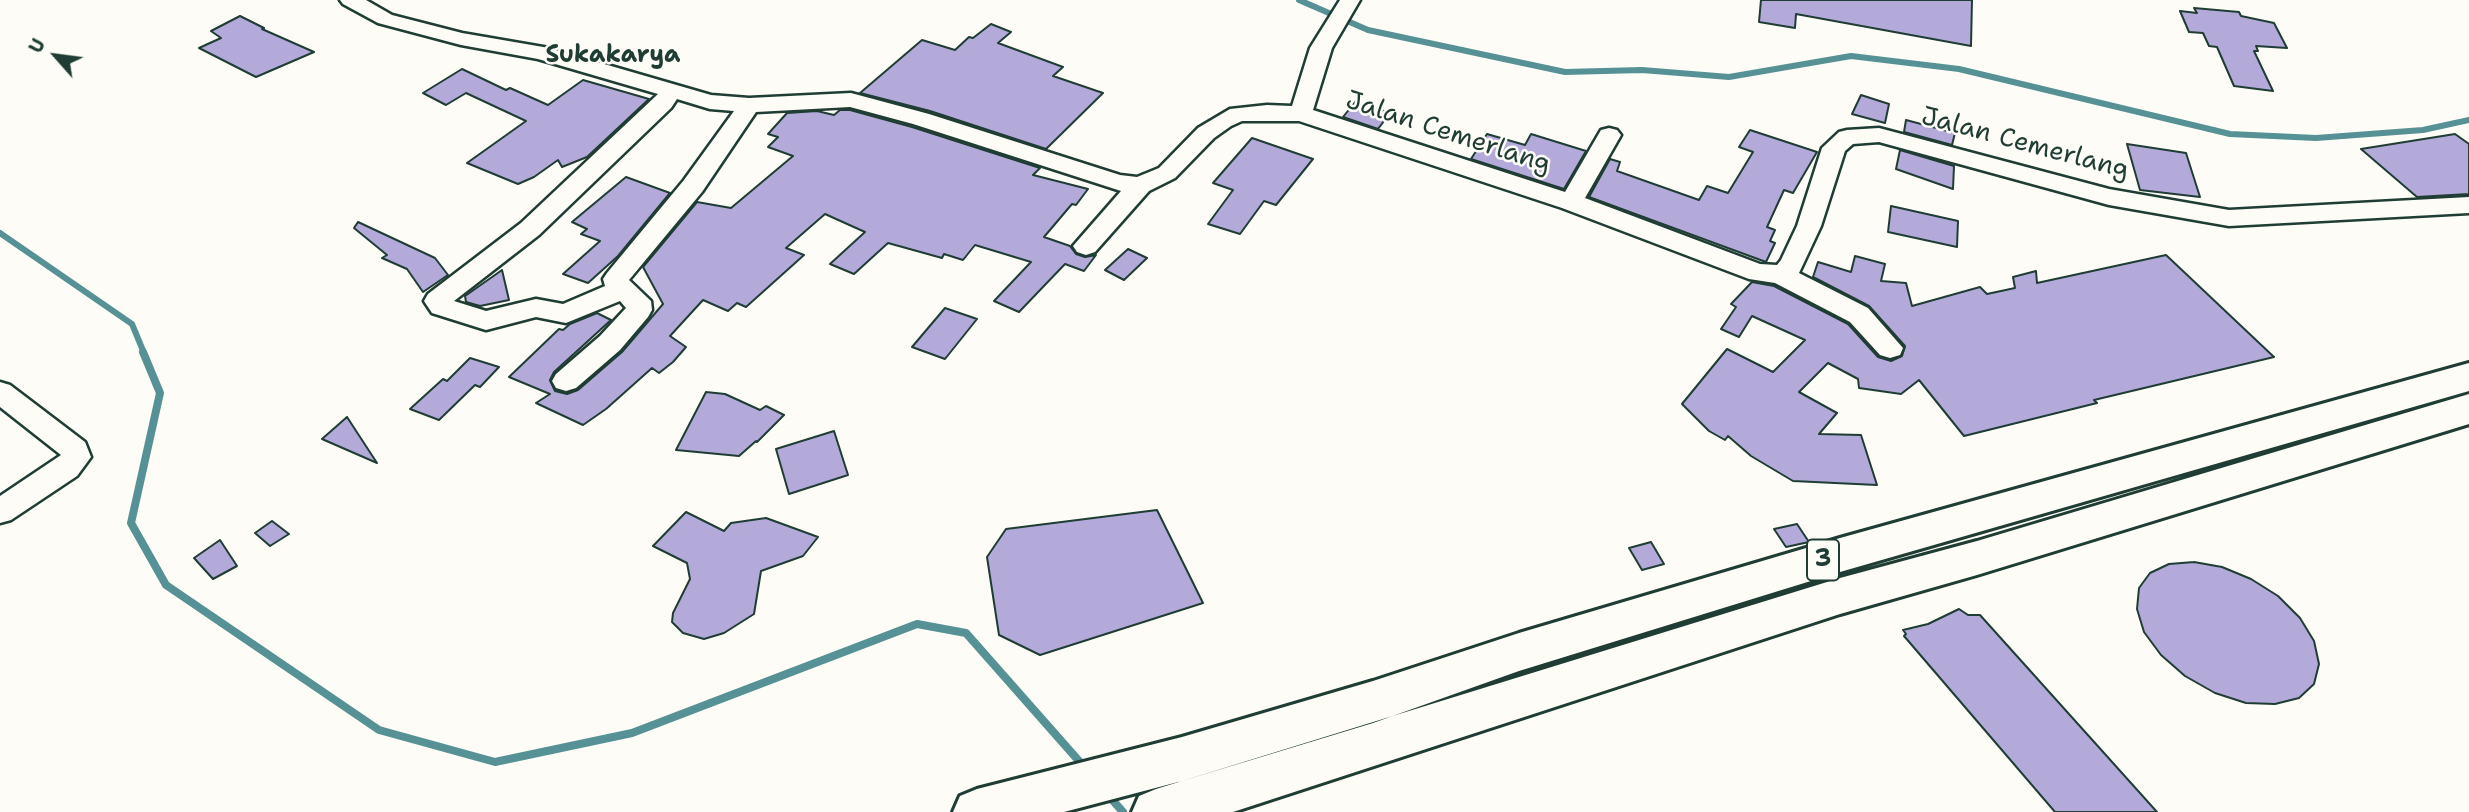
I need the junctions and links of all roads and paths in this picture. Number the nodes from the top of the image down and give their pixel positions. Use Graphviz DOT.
graph roads {
  1 [pos="350,0"];
  2 [pos="1350,0"];
  3 [pos="670,92"];
  4 [pos="749,105"];
  5 [pos="1301,114"];
  6 [pos="1609,135"];
  7 [pos="1140,184"];
  8 [pos="1571,202"];
  9 [pos="2469,205"];
  10 [pos="1086,246"];
  11 [pos="1780,274"];
  12 [pos="623,291"];
  13 [pos="1890,348"];
  14 [pos="2469,377"];
  15 [pos="565,380"];
  16 [pos="0,392"];
  17 [pos="2469,409"];
  18 [pos="0,511"];
  19 [pos="1179,791"];
  20 [pos="979,812"];
  1 -- 3 [label="street"];
  2 -- 5 [label="street"];
  3 -- 4 [label="street"];
  3 -- 12 [label="street"];
  4 -- 7 [label="street"];
  4 -- 12 [label="street"];
  5 -- 7 [label="street, Jalan Cemerlang"];
  5 -- 8 [label="street, Jalan Cemerlang"];
  6 -- 8 [label="street"];
  7 -- 10 [label="street"];
  8 -- 11 [label="street, Jalan Cemerlang"];
  9 -- 11 [label="street, Jalan Cemerlang"];
  11 -- 13 [label="street"];
  12 -- 15 [label="street"];
  14 -- 19 [label="main road, 3"];
  16 -- 18 [label="street"];
  17 -- 19 [label="main road, 3"];
  19 -- 20 [label="main road, 3"];
}
